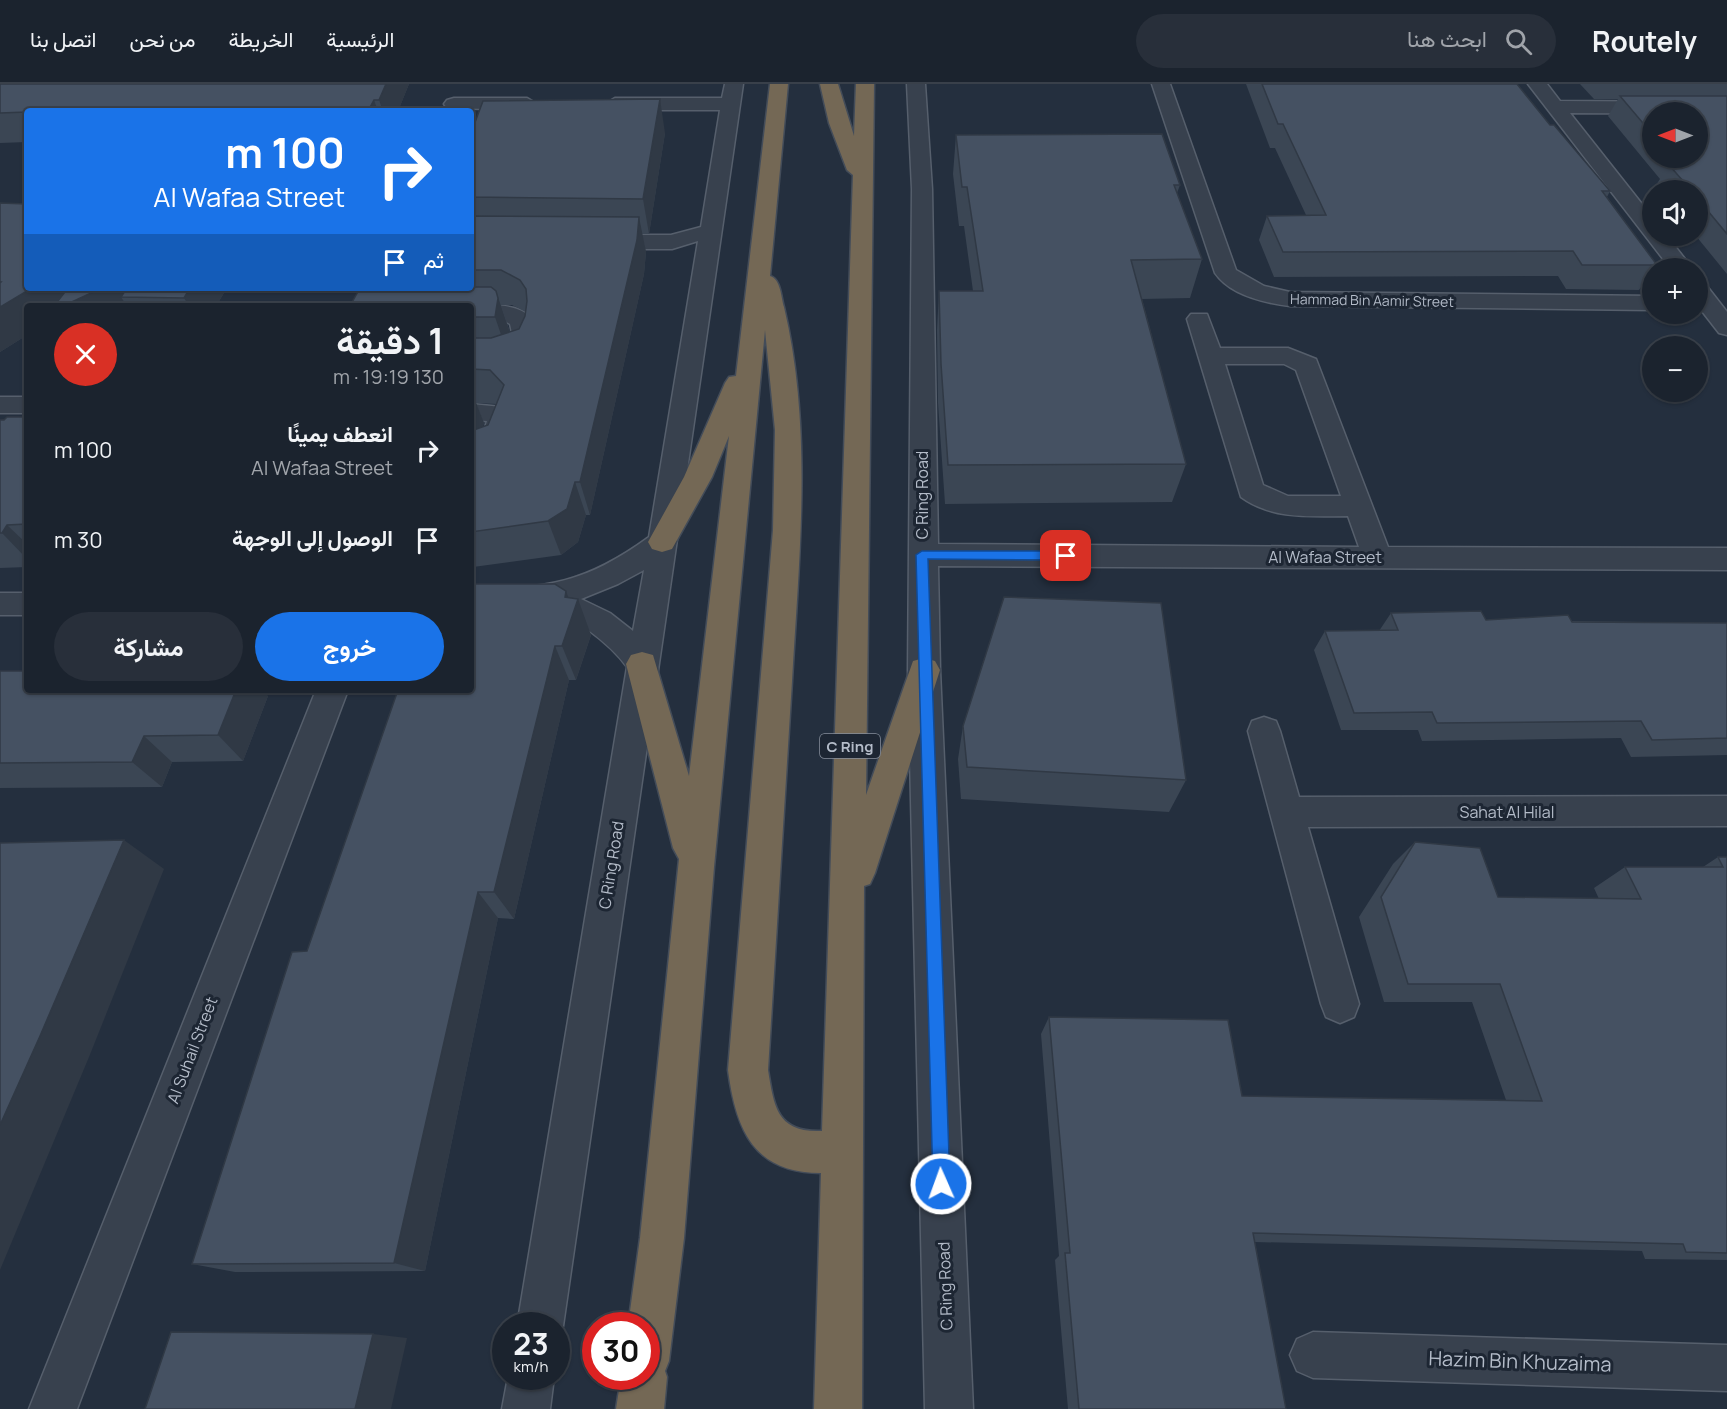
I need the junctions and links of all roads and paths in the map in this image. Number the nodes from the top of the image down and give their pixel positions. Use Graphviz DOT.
graph roads {
  1 [pos="463,84"];
  2 [pos="779,84"];
  3 [pos="829,84"];
  4 [pos="865,84"];
  5 [pos="916,84"];
  6 [pos="1161,84"];
  7 [pos="1537,84"];
  8 [pos="733,89"];
  9 [pos="543,104"];
  10 [pos="591,104"];
  11 [pos="452,107"];
  12 [pos="1555,107"];
  13 [pos="1727,108"];
  14 [pos="864,189"];
  15 [pos="1642,219"];
  16 [pos="710,231"];
  17 [pos="574,242"];
  18 [pos="1664,246"];
  19 [pos="1674,258"];
  20 [pos="760,260"];
  21 [pos="1708,300"];
  22 [pos="1642,303"];
  23 [pos="474,313"];
  24 [pos="1199,319"];
  25 [pos="1727,328"];
  26 [pos="752,351"];
  27 [pos="1210,356"];
  28 [pos="474,362"];
  29 [pos="0,405"];
  30 [pos="24,405"];
  31 [pos="474,412"];
  32 [pos="474,460"];
  33 [pos="1358,506"];
  34 [pos="662,542"];
  35 [pos="922,555"];
  36 [pos="1377,557"];
  37 [pos="1727,559"];
  38 [pos="543,598"];
  39 [pos="474,599"];
  40 [pos="0,604"];
  41 [pos="24,604"];
  42 [pos="642,664"];
  43 [pos="924,670"];
  44 [pos="331,693"];
  45 [pos="1264,731"];
  46 [pos="1727,811"];
  47 [pos="1287,812"];
  48 [pos="696,867"];
  49 [pos="846,906"];
  50 [pos="1340,1004"];
  51 [pos="842,1150"];
  52 [pos="542,1312"];
  53 [pos="652,1312"];
  54 [pos="1313,1355"];
  55 [pos="1727,1368"];
  56 [pos="529,1390"];
  57 [pos="642,1390"];
  58 [pos="53,1409"];
  59 [pos="526,1409"];
  60 [pos="640,1409"];
  61 [pos="838,1409"];
  62 [pos="949,1409"];
  1 -- 11 [label="street"];
  2 -- 20 [label="highway"];
  3 -- 14 [label="highway"];
  4 -- 14 [label="highway, C Ring"];
  5 -- 35 [label="street, C Ring Road"];
  6 -- 22 [label="street, Hammad Bin Aamir Street"];
  7 -- 12 [label="street"];
  8 -- 10 [label="street"];
  8 -- 16 [label="street, C Ring Road"];
  9 -- 11 [label="street"];
  12 -- 13 [label="street"];
  12 -- 15 [label="street"];
  14 -- 49 [label="highway, C Ring"];
  16 -- 17 [label="street"];
  16 -- 34 [label="street, C Ring Road"];
  18 -- 19 [label="street"];
  20 -- 26 [label="highway"];
  20 -- 51 [label="highway"];
  21 -- 25 [label="street"];
  23 -- 28 [label="street"];
  24 -- 27 [label="street"];
  26 -- 34 [label="highway"];
  26 -- 48 [label="highway"];
  27 -- 33 [label="street"];
  27 -- 33 [label="street"];
  29 -- 30 [label="street"];
  31 -- 32 [label="street"];
  33 -- 36 [label="street"];
  34 -- 38 [label="street"];
  34 -- 42 [label="street, C Ring Road"];
  35 -- 36 [label="street, Al Wafaa Street"];
  35 -- 43 [label="street, C Ring Road"];
  36 -- 37 [label="street, Al Wafaa Street"];
  38 -- 39 [label="street"];
  38 -- 42 [label="street"];
  40 -- 41 [label="street"];
  42 -- 48 [label="highway"];
  42 -- 52 [label="street, C Ring Road"];
  43 -- 49 [label="highway"];
  43 -- 62 [label="street, C Ring Road"];
  44 -- 58 [label="street, Al Suhail Street"];
  45 -- 47 [label="street"];
  46 -- 47 [label="street, Sahat Al Hilal"];
  47 -- 50 [label="street"];
  48 -- 53 [label="highway"];
  49 -- 51 [label="highway, C Ring"];
  51 -- 61 [label="highway, C Ring"];
  54 -- 55 [label="street, Hazim Bin Khuzaima"];
  56 -- 59 [label="street"];
  57 -- 60 [label="highway"];
}
